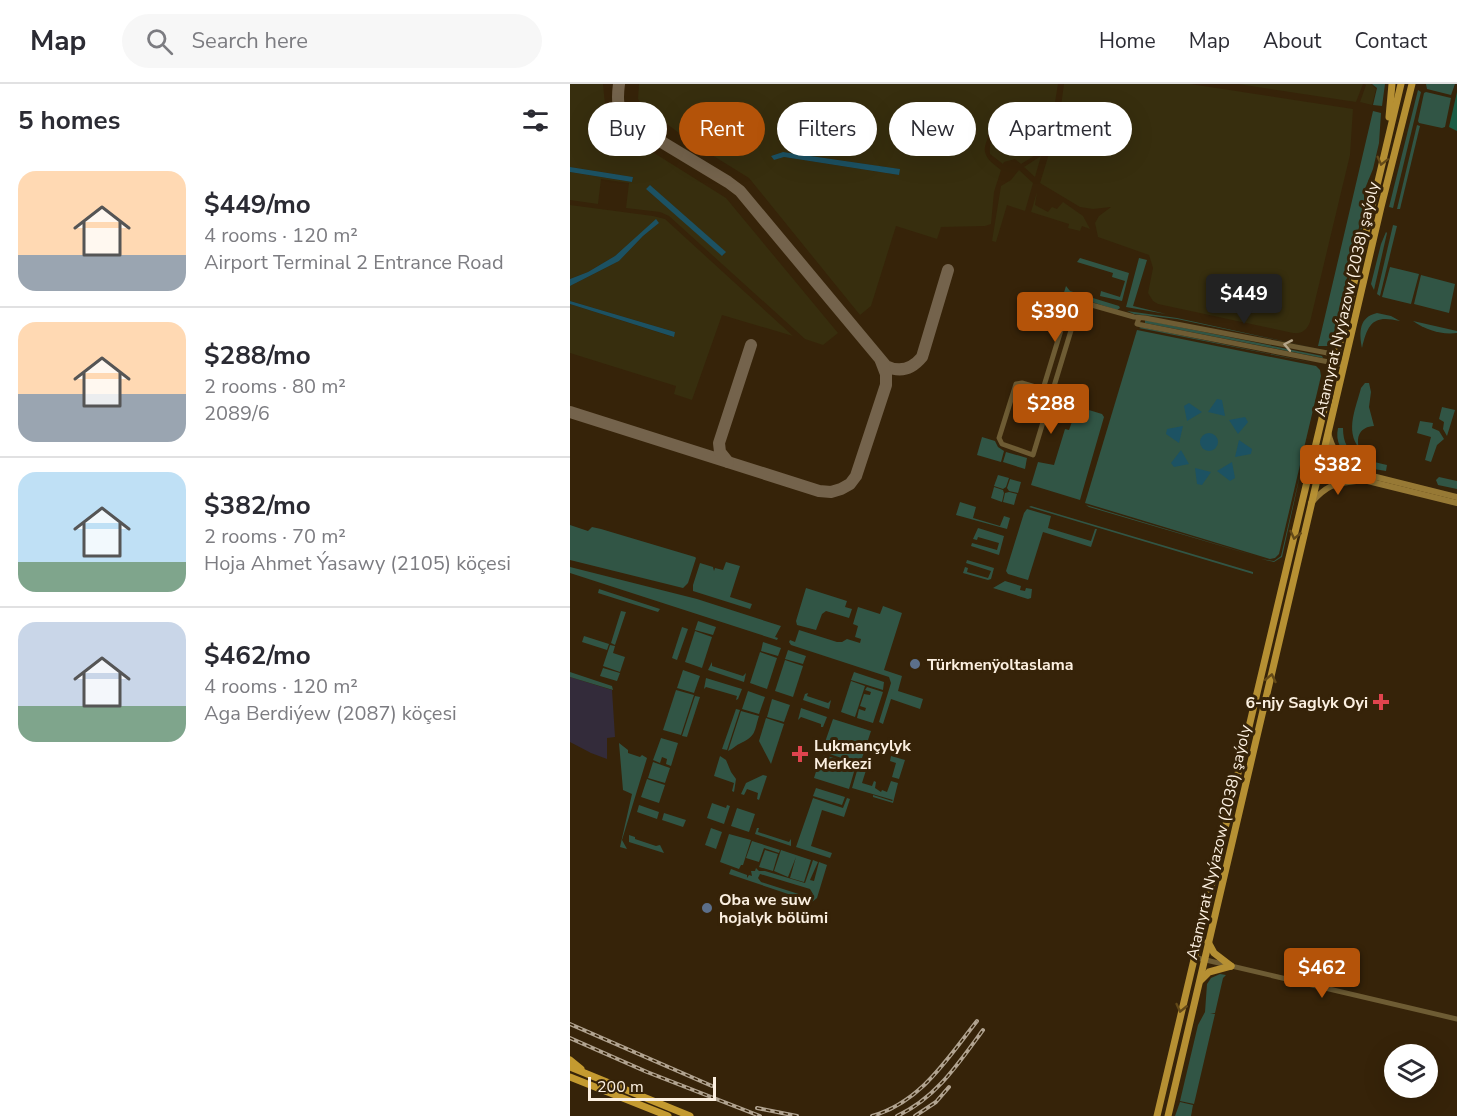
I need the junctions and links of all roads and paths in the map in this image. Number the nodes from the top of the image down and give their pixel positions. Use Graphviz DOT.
graph roads {
  1 [pos="1392,84"];
  2 [pos="1401,84"];
  3 [pos="1412,84"];
  4 [pos="1388,134"];
  5 [pos="1080,301"];
  6 [pos="1346,357"];
  7 [pos="1335,359"];
  8 [pos="1344,365"];
  9 [pos="1043,389"];
  10 [pos="1052,394"];
  11 [pos="1328,432"];
  12 [pos="1311,464"];
  13 [pos="1320,466"];
  14 [pos="1355,472"];
  15 [pos="1360,480"];
  16 [pos="1457,496"];
  17 [pos="1311,503"];
  18 [pos="1457,503"];
  19 [pos="1208,942"];
  20 [pos="1193,957"];
  21 [pos="1204,960"];
  22 [pos="1231,966"];
  23 [pos="1199,982"];
  24 [pos="1457,1019"];
  25 [pos="570,1060"];
  26 [pos="573,1068"];
  27 [pos="588,1074"];
  28 [pos="571,1079"];
  29 [pos="668,1116"];
  30 [pos="690,1116"];
  31 [pos="1157,1116"];
  32 [pos="1168,1116"];
  1 -- 4 [label="main road"];
  2 -- 4 [label="main road, Atamyrat Nyýazow (2038) şaýoly"];
  3 -- 6 [label="main road, Atamyrat Nyýazow (2038) şaýoly"];
  4 -- 7 [label="main road, Atamyrat Nyýazow (2038) şaýoly, one-way"];
  5 -- 7 [label="street"];
  5 -- 9 [label="street"];
  5 -- 10 [label="street"];
  6 -- 7 [label="street"];
  6 -- 8 [label="main road, Atamyrat Nyýazow (2038) şaýoly"];
  7 -- 8 [label="street"];
  7 -- 12 [label="main road, Atamyrat Nyýazow (2038) şaýoly"];
  8 -- 11 [label="main road, Atamyrat Nyýazow (2038) şaýoly"];
  9 -- 10 [label="street"];
  9 -- 10 [label="street"];
  11 -- 13 [label="main road, Atamyrat Nyýazow (2038) şaýoly"];
  11 -- 14 [label="main road"];
  12 -- 13 [label="main road"];
  12 -- 20 [label="main road, Atamyrat Nyýazow (2038) şaýoly, one-way"];
  13 -- 14 [label="main road"];
  13 -- 15 [label="main road"];
  13 -- 17 [label="main road, Atamyrat Nyýazow (2038) şaýoly"];
  14 -- 16 [label="main road"];
  15 -- 17 [label="main road"];
  15 -- 18 [label="main road"];
  19 -- 17 [label="main road, Atamyrat Nyýazow (2038) şaýoly, one-way"];
  19 -- 21 [label="main road, Atamyrat Nyýazow (2038) şaýoly"];
  19 -- 22 [label="main road"];
  20 -- 21 [label="street"];
  20 -- 31 [label="main road, Atamyrat Nyýazow (2038) şaýoly, one-way"];
  21 -- 22 [label="street"];
  21 -- 23 [label="main road, Atamyrat Nyýazow (2038) şaýoly"];
  22 -- 23 [label="main road"];
  22 -- 24 [label="street"];
  23 -- 32 [label="main road, Atamyrat Nyýazow (2038) şaýoly"];
  25 -- 27 [label="highway"];
  26 -- 27 [label="highway"];
  27 -- 30 [label="highway"];
  28 -- 29 [label="highway"];
}
